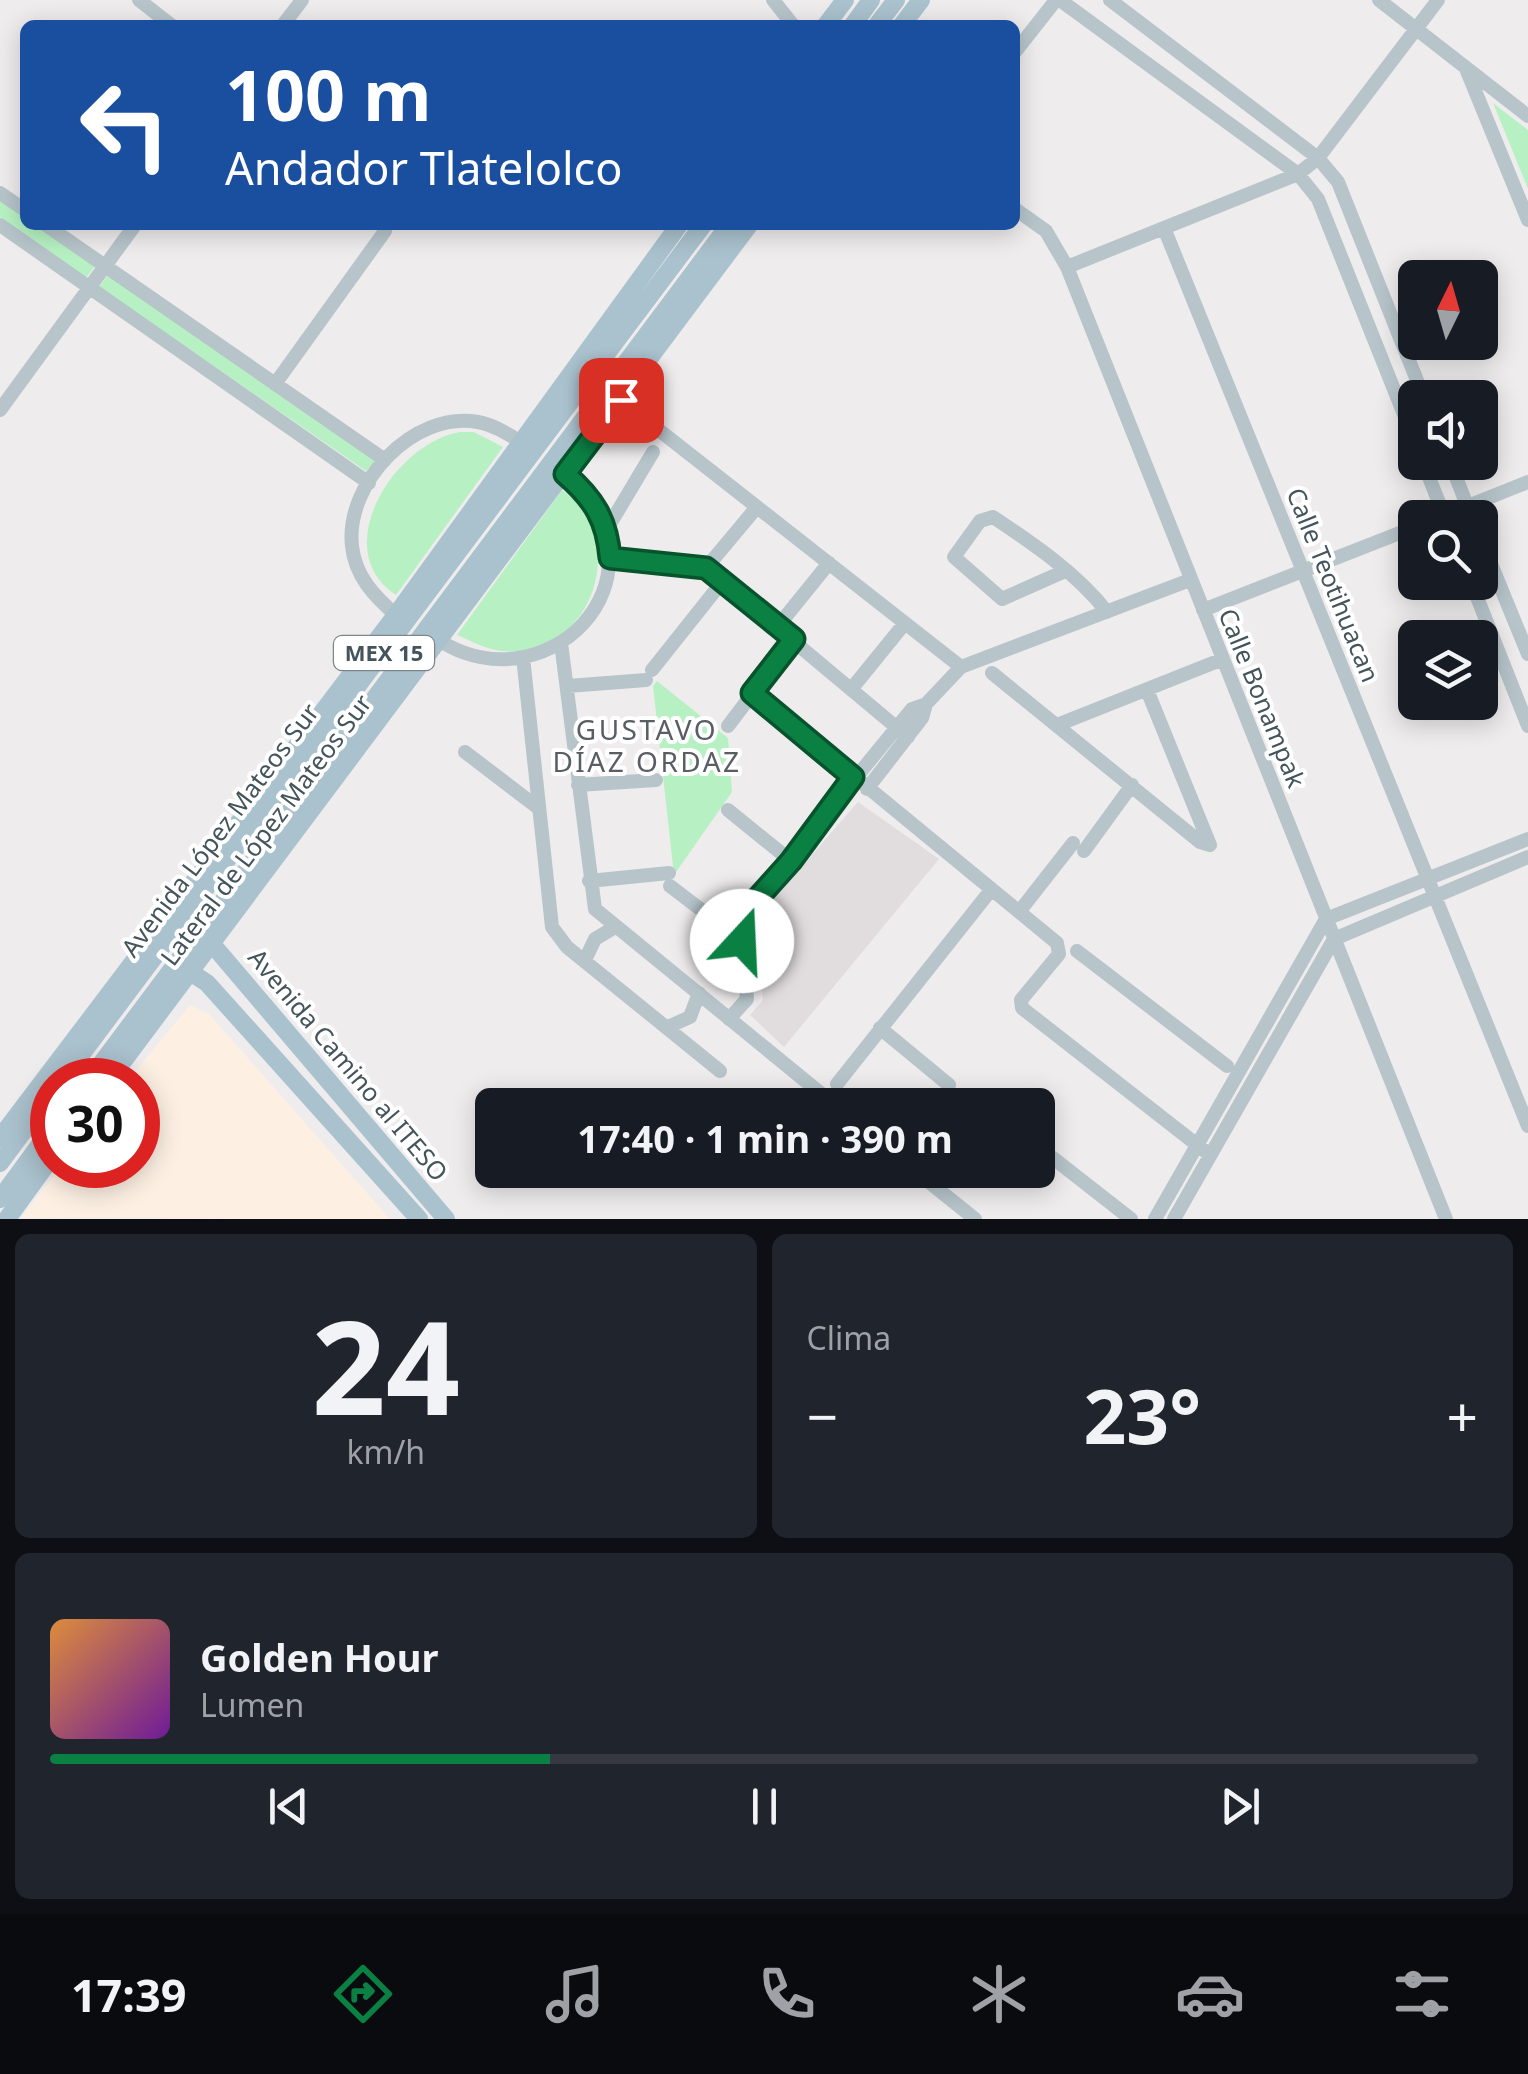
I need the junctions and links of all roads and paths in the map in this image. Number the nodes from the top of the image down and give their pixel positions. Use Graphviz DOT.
graph roads {
  1 [pos="139,0"];
  2 [pos="302,0"];
  3 [pos="773,0"];
  4 [pos="846,0"];
  5 [pos="871,0"];
  6 [pos="896,0"];
  7 [pos="921,0"];
  8 [pos="1058,0"];
  9 [pos="1110,0"];
  10 [pos="1380,0"];
  11 [pos="1438,0"];
  12 [pos="165,20"];
  13 [pos="287,20"];
  14 [pos="789,20"];
  15 [pos="830,20"];
  16 [pos="856,20"];
  17 [pos="881,20"];
  18 [pos="906,20"];
  19 [pos="1417,28"];
  20 [pos="1020,46"];
  21 [pos="1467,70"];
  22 [pos="1528,116"];
  23 [pos="1318,158"];
  24 [pos="1298,174"];
  25 [pos="1020,213"];
  26 [pos="1528,220"];
  27 [pos="0,225"];
  28 [pos="1164,228"];
  29 [pos="53,230"];
  30 [pos="131,230"];
  31 [pos="676,230"];
  32 [pos="700,230"];
  33 [pos="726,230"];
  34 [pos="745,230"];
  35 [pos="386,231"];
  36 [pos="105,266"];
  37 [pos="1066,268"];
  38 [pos="88,288"];
  39 [pos="1417,380"];
  40 [pos="275,384"];
  41 [pos="1398,399"];
  42 [pos="0,410"];
  43 [pos="655,427"];
  44 [pos="528,446"];
  45 [pos="653,452"];
  46 [pos="385,460"];
  47 [pos="565,474"];
  48 [pos="1528,482"];
  49 [pos="369,484"];
  50 [pos="1493,500"];
  51 [pos="757,507"];
  52 [pos="606,529"];
  53 [pos="1398,534"];
  54 [pos="610,558"];
  55 [pos="829,563"];
  56 [pos="706,568"];
  57 [pos="1065,571"];
  58 [pos="1303,571"];
  59 [pos="1190,580"];
  60 [pos="1498,581"];
  61 [pos="722,582"];
  62 [pos="1478,600"];
  63 [pos="1203,610"];
  64 [pos="1107,612"];
  65 [pos="396,615"];
  66 [pos="905,623"];
  67 [pos="778,626"];
  68 [pos="433,636"];
  69 [pos="794,639"];
  70 [pos="561,643"];
  71 [pos="1528,654"];
  72 [pos="523,658"];
  73 [pos="1223,659"];
  74 [pos="961,667"];
  75 [pos="992,673"];
  76 [pos="568,686"];
  77 [pos="853,687"];
  78 [pos="1147,690"];
  79 [pos="752,693"];
  80 [pos="926,704"];
  81 [pos="896,725"];
  82 [pos="1058,725"];
  83 [pos="728,726"];
  84 [pos="1528,726"];
  85 [pos="908,737"];
  86 [pos="464,752"];
  87 [pos="853,777"];
  88 [pos="656,780"];
  89 [pos="578,785"];
  90 [pos="1132,786"];
  91 [pos="867,788"];
  92 [pos="537,807"];
  93 [pos="728,810"];
  94 [pos="1528,839"];
  95 [pos="1528,858"];
  96 [pos="791,861"];
  97 [pos="1428,879"];
  98 [pos="589,881"];
  99 [pos="991,890"];
  100 [pos="1435,896"];
  101 [pos="191,910"];
  102 [pos="1019,912"];
  103 [pos="1326,920"];
  104 [pos="614,926"];
  105 [pos="1334,939"];
  106 [pos="742,941"];
  107 [pos="212,944"];
  108 [pos="1077,951"];
  109 [pos="585,960"];
  110 [pos="127,968"];
  111 [pos="190,972"];
  112 [pos="699,993"];
  113 [pos="729,1019"];
  114 [pos="668,1027"];
  115 [pos="880,1028"];
  116 [pos="79,1058"];
  117 [pos="106,1058"];
  118 [pos="126,1058"];
  119 [pos="1227,1066"];
  120 [pos="720,1071"];
  121 [pos="837,1084"];
  122 [pos="949,1085"];
  123 [pos="814,1088"];
  124 [pos="30,1123"];
  125 [pos="1528,1126"];
  126 [pos="0,1138"];
  127 [pos="1197,1146"];
  128 [pos="1210,1155"];
  129 [pos="30,1158"];
  130 [pos="1055,1160"];
  131 [pos="0,1163"];
  132 [pos="30,1187"];
  133 [pos="936,1188"];
  134 [pos="0,1198"];
  135 [pos="954,1202"];
  136 [pos="7,1219"];
  137 [pos="419,1219"];
  138 [pos="446,1219"];
  139 [pos="962,1219"];
  140 [pos="975,1219"];
  141 [pos="1131,1219"];
  142 [pos="1155,1219"];
  143 [pos="1174,1219"];
  144 [pos="1446,1219"];
  1 -- 12 [label="street"];
  2 -- 13 [label="street"];
  3 -- 14 [label="street"];
  4 -- 15 [label="main road"];
  5 -- 16 [label="main road"];
  6 -- 17 [label="main road"];
  7 -- 18 [label="main road"];
  8 -- 20 [label="street"];
  8 -- 24 [label="street"];
  9 -- 23 [label="street"];
  10 -- 19 [label="street"];
  11 -- 19 [label="street"];
  19 -- 21 [label="street"];
  19 -- 23 [label="street"];
  21 -- 22 [label="street"];
  21 -- 26 [label="street"];
  23 -- 24 [label="street"];
  23 -- 39 [label="street"];
  24 -- 28 [label="street"];
  24 -- 41 [label="street"];
  25 -- 37 [label="street, Calle Bonampak"];
  27 -- 38 [label="street"];
  28 -- 37 [label="street"];
  28 -- 58 [label="street, Calle Teotihuacan"];
  29 -- 36 [label="street"];
  30 -- 36 [label="street"];
  31 -- 44 [label="main road, Lateral de López Mateos Sur"];
  32 -- 44 [label="main road, Avenida López Mateos Sur / MEX 15"];
  33 -- 68 [label="main road, Avenida López Mateos Sur / MEX 15"];
  34 -- 47 [label="main road, Lateral de López Mateos Sur"];
  35 -- 40 [label="street"];
  36 -- 38 [label="street"];
  36 -- 40 [label="street"];
  37 -- 59 [label="street, Calle Bonampak"];
  38 -- 42 [label="street"];
  38 -- 49 [label="street"];
  40 -- 46 [label="street"];
  43 -- 51 [label="street"];
  44 -- 46 [label="street"];
  44 -- 65 [label="main road, Lateral de López Mateos Sur"];
  44 -- 101 [label="main road, Avenida López Mateos Sur / MEX 15"];
  45 -- 52 [label="street"];
  46 -- 49 [label="street"];
  47 -- 52 [label="street"];
  47 -- 68 [label="main road, Lateral de López Mateos Sur"];
  48 -- 50 [label="street"];
  49 -- 65 [label="street"];
  51 -- 55 [label="street"];
  51 -- 56 [label="street"];
  52 -- 54 [label="street"];
  53 -- 58 [label="street"];
  54 -- 56 [label="street"];
  54 -- 70 [label="street"];
  55 -- 66 [label="street"];
  55 -- 67 [label="street"];
  56 -- 61 [label="street"];
  57 -- 57 [label="street"];
  57 -- 64 [label="street"];
  58 -- 63 [label="street"];
  58 -- 97 [label="street, Calle Teotihuacan"];
  59 -- 63 [label="street, Calle Bonampak"];
  59 -- 64 [label="street"];
  60 -- 71 [label="street"];
  61 -- 67 [label="street"];
  61 -- 76 [label="street"];
  62 -- 84 [label="street"];
  63 -- 73 [label="street, Calle Bonampak"];
  64 -- 74 [label="street"];
  65 -- 110 [label="main road, Lateral de López Mateos Sur"];
  66 -- 74 [label="street"];
  66 -- 77 [label="street"];
  67 -- 69 [label="street"];
  68 -- 72 [label="street"];
  68 -- 107 [label="main road, Lateral de López Mateos Sur"];
  68 -- 117 [label="main road, Avenida López Mateos Sur / MEX 15"];
  69 -- 77 [label="street"];
  69 -- 79 [label="street"];
  70 -- 72 [label="street"];
  70 -- 76 [label="street"];
  72 -- 92 [label="street"];
  73 -- 78 [label="street"];
  73 -- 103 [label="street, Calle Bonampak"];
  74 -- 80 [label="street"];
  75 -- 82 [label="street"];
  76 -- 89 [label="street"];
  77 -- 81 [label="street"];
  78 -- 82 [label="street"];
  78 -- 90 [label="street"];
  79 -- 83 [label="street"];
  79 -- 87 [label="street"];
  80 -- 81 [label="street"];
  80 -- 85 [label="street"];
  81 -- 85 [label="street"];
  81 -- 87 [label="street"];
  82 -- 90 [label="street"];
  85 -- 91 [label="street"];
  86 -- 92 [label="street"];
  87 -- 91 [label="street"];
  87 -- 96 [label="street"];
  88 -- 89 [label="street"];
  89 -- 98 [label="street"];
  90 -- 102 [label="street"];
  91 -- 99 [label="street"];
  92 -- 109 [label="street"];
  93 -- 96 [label="street"];
  94 -- 97 [label="street"];
  95 -- 100 [label="street"];
  96 -- 106 [label="street"];
  97 -- 100 [label="street, Calle Teotihuacan"];
  97 -- 103 [label="street"];
  98 -- 104 [label="street"];
  98 -- 106 [label="street"];
  99 -- 102 [label="street"];
  99 -- 115 [label="street"];
  100 -- 105 [label="street"];
  100 -- 125 [label="street, Calle Teotihuacan"];
  101 -- 110 [label="main road"];
  101 -- 116 [label="main road, Avenida López Mateos Sur / MEX 15"];
  102 -- 127 [label="street"];
  103 -- 105 [label="street, Calle Bonampak"];
  103 -- 127 [label="street"];
  104 -- 109 [label="street"];
  104 -- 112 [label="street"];
  105 -- 128 [label="street"];
  105 -- 144 [label="street, Calle Bonampak"];
  106 -- 113 [label="street"];
  107 -- 111 [label="main road, Lateral de López Mateos Sur"];
  107 -- 138 [label="main road, Avenida Camino al ITESO"];
  108 -- 119 [label="street"];
  109 -- 114 [label="street"];
  110 -- 126 [label="main road, Lateral de López Mateos Sur"];
  111 -- 118 [label="main road, Lateral de López Mateos Sur"];
  111 -- 137 [label="main road, Avenida Camino al ITESO"];
  112 -- 113 [label="street"];
  112 -- 114 [label="street"];
  113 -- 123 [label="street"];
  114 -- 120 [label="street"];
  115 -- 121 [label="street"];
  115 -- 122 [label="street"];
  124 -- 131 [label="main road"];
  127 -- 128 [label="street"];
  127 -- 142 [label="street"];
  128 -- 143 [label="street"];
  129 -- 134 [label="main road"];
  130 -- 141 [label="street"];
  132 -- 136 [label="main road"];
  133 -- 135 [label="street"];
  135 -- 139 [label="street"];
  135 -- 140 [label="street"];
}
